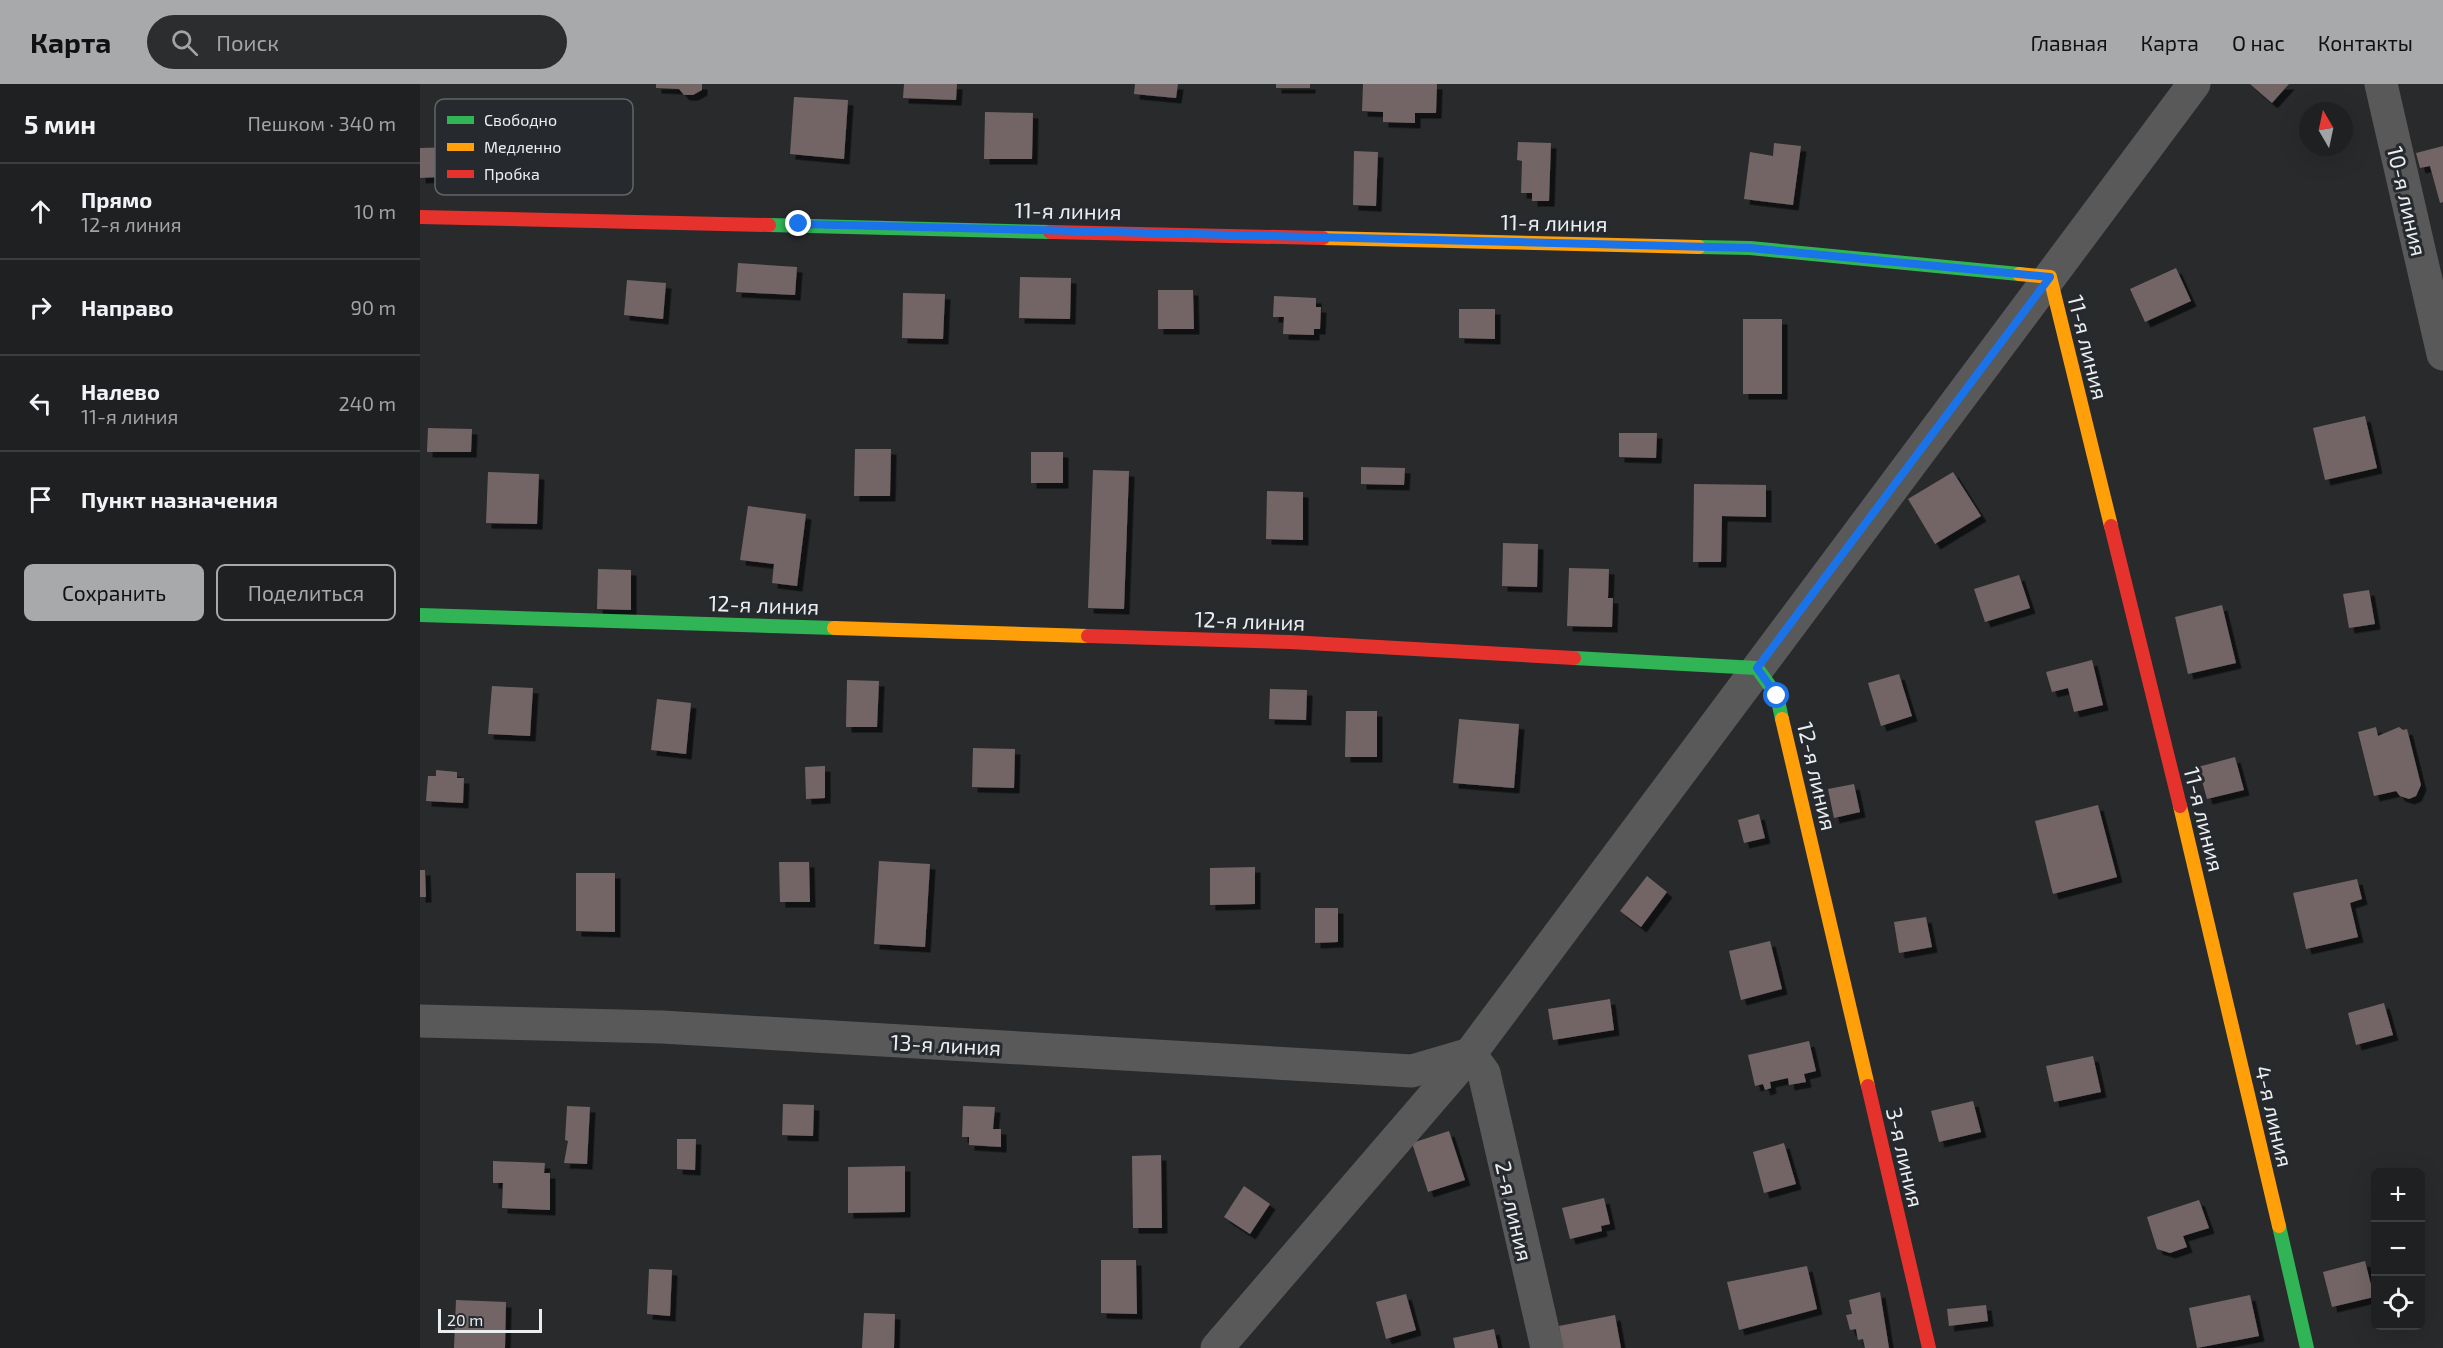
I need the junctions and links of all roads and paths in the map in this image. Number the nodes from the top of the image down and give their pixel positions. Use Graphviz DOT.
graph roads {
  1 [pos="2194,84"];
  2 [pos="2381,84"];
  3 [pos="420,217"];
  4 [pos="2050,277"];
  5 [pos="2443,354"];
  6 [pos="420,615"];
  7 [pos="1757,668"];
  8 [pos="2202,894"];
  9 [pos="1843,975"];
  10 [pos="420,1021"];
  11 [pos="1477,1064"];
  12 [pos="1217,1348"];
  13 [pos="1547,1348"];
  14 [pos="1929,1348"];
  15 [pos="2307,1348"];
  1 -- 4 [label="street"];
  2 -- 5 [label="street, 10-я линия"];
  3 -- 4 [label="street, 11-я линия"];
  4 -- 7 [label="street"];
  4 -- 8 [label="street, 11-я линия"];
  6 -- 7 [label="street, 12-я линия"];
  7 -- 9 [label="street, 12-я линия"];
  7 -- 11 [label="street"];
  8 -- 15 [label="street, 4-я линия"];
  9 -- 14 [label="street, 3-я линия"];
  10 -- 11 [label="street, 13-я линия"];
  11 -- 12 [label="street"];
  11 -- 13 [label="street, 2-я линия"];
}
